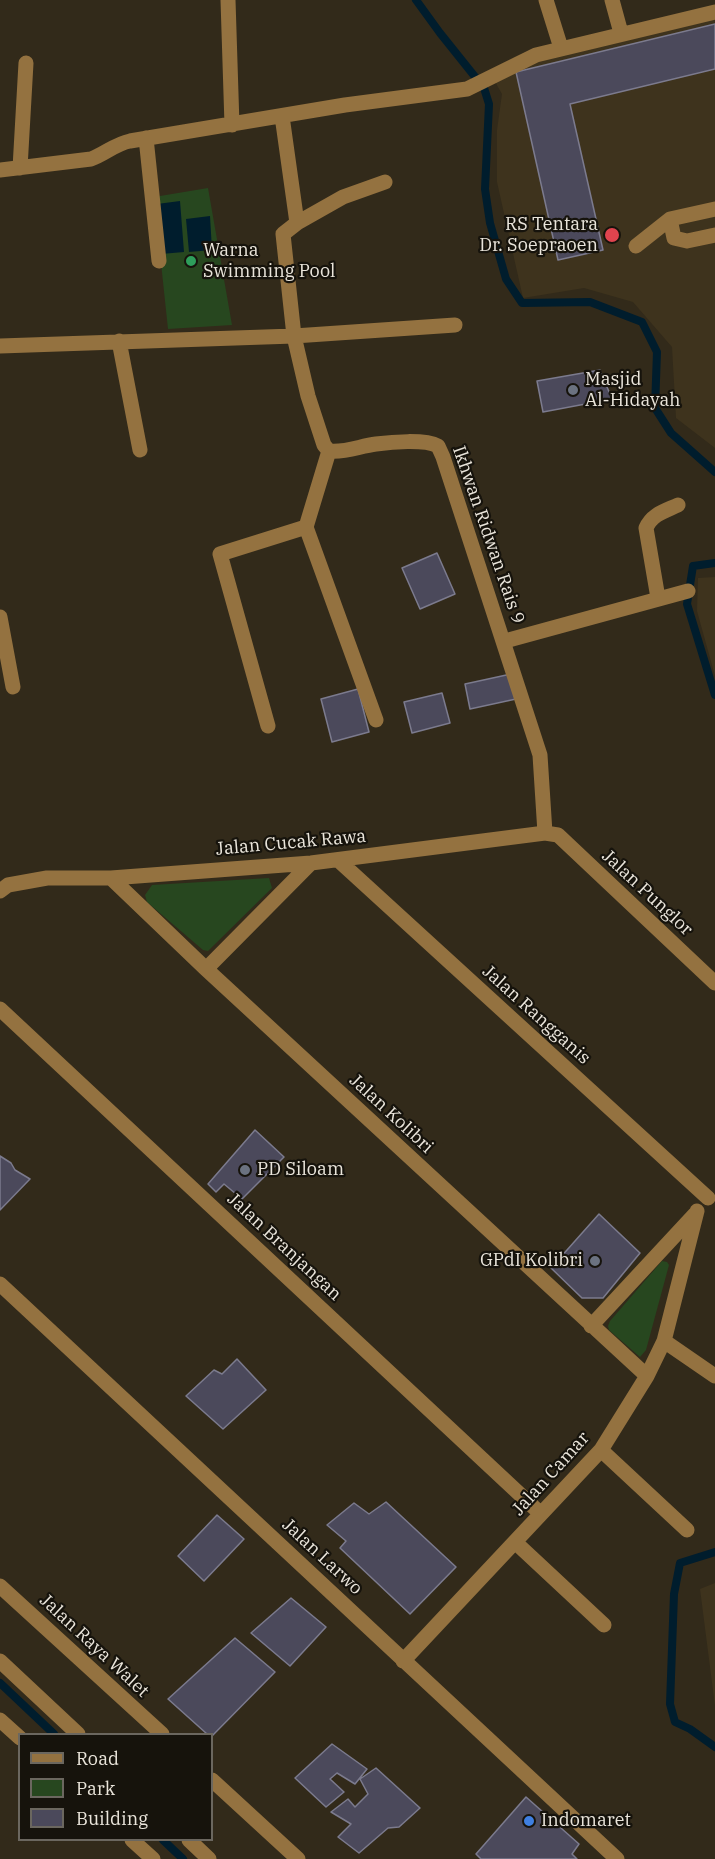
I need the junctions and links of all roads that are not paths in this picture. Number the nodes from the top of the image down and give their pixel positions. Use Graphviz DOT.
graph roads {
  1 [pos="228,0"];
  2 [pos="546,0"];
  3 [pos="612,0"];
  4 [pos="715,12"];
  5 [pos="621,33"];
  6 [pos="561,48"];
  7 [pos="26,63"];
  8 [pos="282,116"];
  9 [pos="232,125"];
  10 [pos="146,138"];
  11 [pos="20,168"];
  12 [pos="0,170"];
  13 [pos="385,182"];
  14 [pos="715,210"];
  15 [pos="670,219"];
  16 [pos="297,223"];
  17 [pos="715,235"];
  18 [pos="636,246"];
  19 [pos="159,261"];
  20 [pos="455,325"];
  21 [pos="294,336"];
  22 [pos="119,340"];
  23 [pos="0,346"];
  24 [pos="140,450"];
  25 [pos="328,451"];
  26 [pos="678,505"];
  27 [pos="306,527"];
  28 [pos="688,591"];
  29 [pos="658,598"];
  30 [pos="0,617"];
  31 [pos="505,641"];
  32 [pos="12,687"];
  33 [pos="376,720"];
  34 [pos="268,726"];
  35 [pos="545,833"];
  36 [pos="338,860"];
  37 [pos="311,863"];
  38 [pos="111,878"];
  39 [pos="0,891"];
  40 [pos="206,969"];
  41 [pos="715,984"];
  42 [pos="0,1010"];
  43 [pos="712,1194"];
  44 [pos="697,1212"];
  45 [pos="0,1284"];
  46 [pos="591,1326"];
  47 [pos="664,1341"];
  48 [pos="647,1376"];
  49 [pos="715,1376"];
  50 [pos="600,1450"];
  51 [pos="541,1514"];
  52 [pos="687,1530"];
  53 [pos="516,1542"];
  54 [pos="0,1586"];
  55 [pos="604,1625"];
  56 [pos="0,1661"];
  57 [pos="403,1661"];
  58 [pos="0,1720"];
  59 [pos="77,1733"];
  60 [pos="161,1733"];
  61 [pos="18,1736"];
  62 [pos="213,1781"];
  63 [pos="134,1841"];
  64 [pos="191,1841"];
  65 [pos="153,1859"];
  66 [pos="209,1859"];
  67 [pos="298,1859"];
  68 [pos="617,1859"];
  1 -- 9 [label="street"];
  2 -- 6 [label="street"];
  3 -- 5 [label="street"];
  4 -- 5 [label="street"];
  5 -- 6 [label="street"];
  6 -- 8 [label="street"];
  7 -- 11 [label="street"];
  8 -- 9 [label="street"];
  8 -- 16 [label="street"];
  9 -- 10 [label="street"];
  10 -- 11 [label="street"];
  10 -- 19 [label="street"];
  11 -- 12 [label="street"];
  13 -- 16 [label="street"];
  14 -- 15 [label="street"];
  15 -- 17 [label="street"];
  15 -- 18 [label="street"];
  16 -- 21 [label="street"];
  20 -- 21 [label="street"];
  21 -- 22 [label="street"];
  21 -- 25 [label="street"];
  22 -- 23 [label="street"];
  22 -- 24 [label="street"];
  25 -- 27 [label="street"];
  25 -- 31 [label="street, Ikhwan Ridwan Rais 9"];
  26 -- 29 [label="street"];
  27 -- 33 [label="street"];
  27 -- 34 [label="street"];
  28 -- 29 [label="street"];
  29 -- 31 [label="street"];
  30 -- 32 [label="street"];
  31 -- 35 [label="street, Ikhwan Ridwan Rais 9"];
  35 -- 36 [label="street, Jalan Cucak Rawa"];
  35 -- 41 [label="street, Jalan Punglor"];
  36 -- 37 [label="street, Jalan Cucak Rawa"];
  36 -- 43 [label="street, Jalan Rangganis"];
  37 -- 38 [label="street, Jalan Cucak Rawa"];
  37 -- 40 [label="street"];
  38 -- 39 [label="street, Jalan Cucak Rawa"];
  38 -- 40 [label="street, Jalan Kolibri"];
  40 -- 46 [label="street, Jalan Kolibri"];
  42 -- 51 [label="street, Jalan Branjangan"];
  43 -- 44 [label="street"];
  44 -- 46 [label="street"];
  44 -- 47 [label="street, Jalan Camar"];
  45 -- 57 [label="street, Jalan Larwo"];
  46 -- 48 [label="street, Jalan Kolibri"];
  47 -- 48 [label="street, Jalan Camar"];
  47 -- 49 [label="street"];
  48 -- 50 [label="street, Jalan Camar"];
  50 -- 51 [label="street, Jalan Camar"];
  50 -- 52 [label="street"];
  51 -- 53 [label="street, Jalan Camar"];
  53 -- 55 [label="street"];
  53 -- 57 [label="street, Jalan Camar"];
  54 -- 60 [label="street, Jalan Raya Walet"];
  56 -- 59 [label="street"];
  57 -- 68 [label="street, Jalan Larwo"];
  58 -- 61 [label="street"];
  62 -- 67 [label="street"];
  63 -- 65 [label="street"];
  64 -- 66 [label="street"];
}
